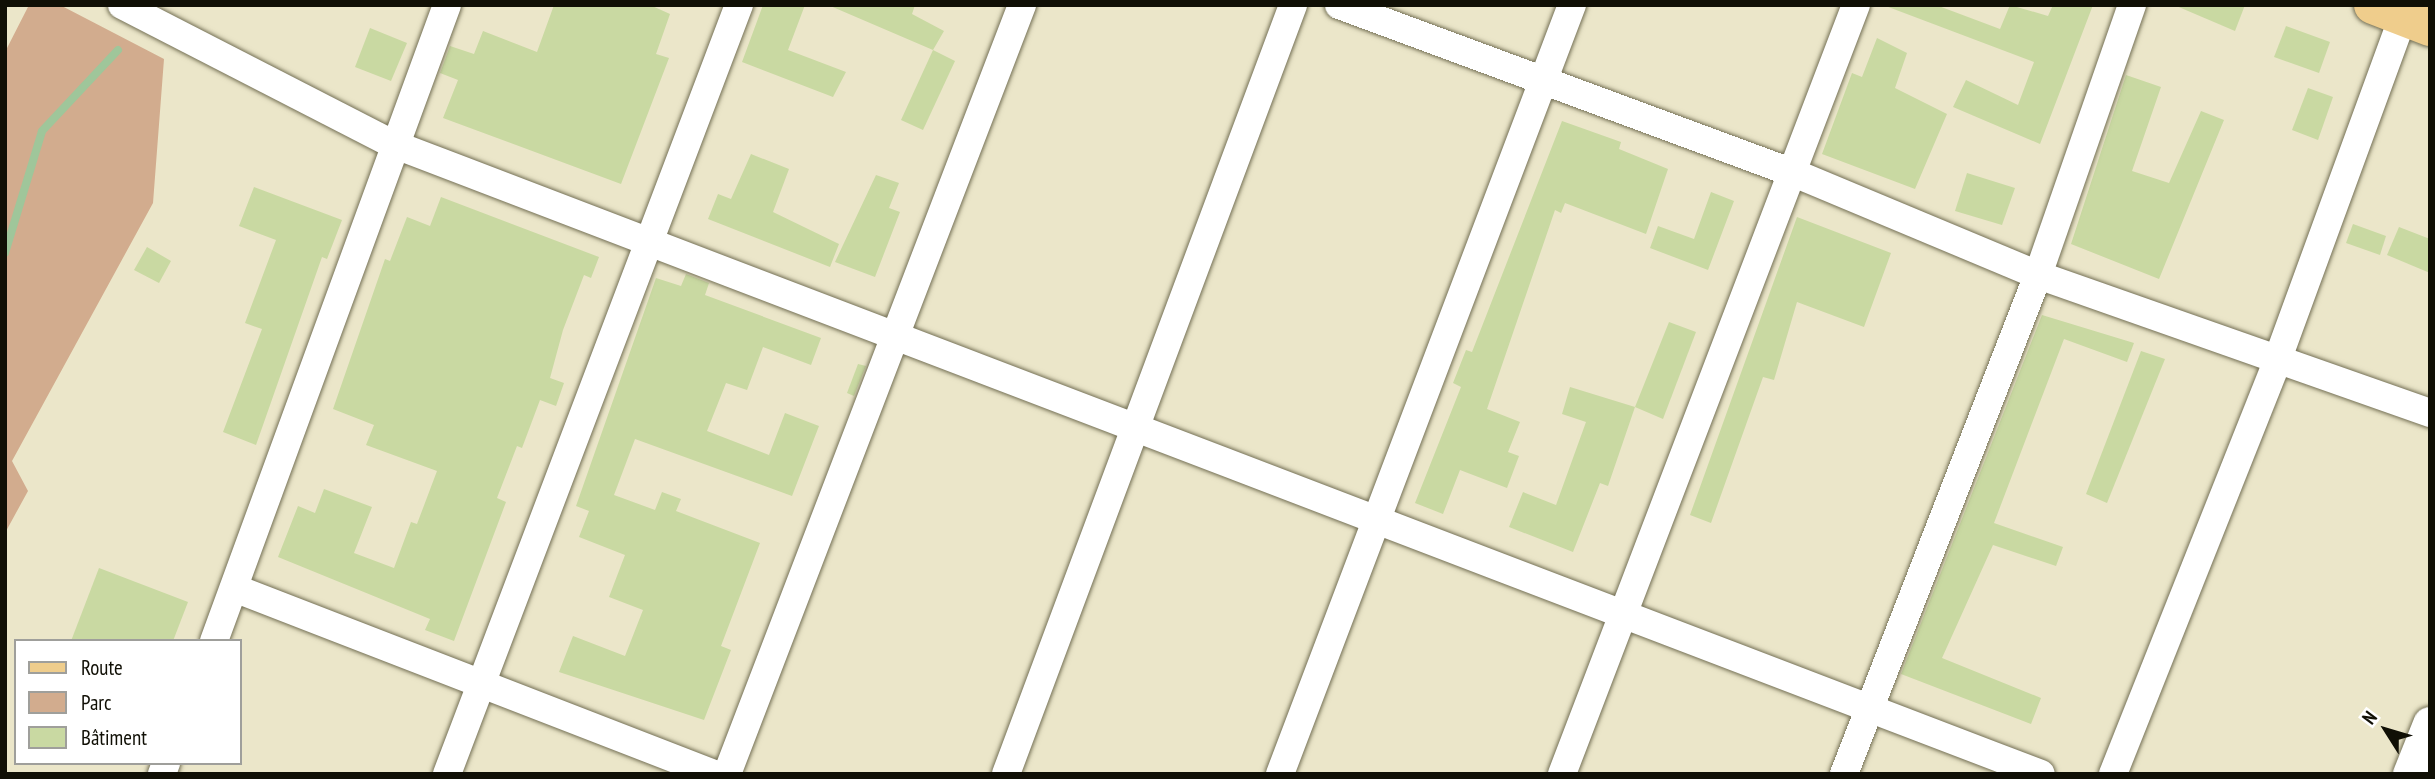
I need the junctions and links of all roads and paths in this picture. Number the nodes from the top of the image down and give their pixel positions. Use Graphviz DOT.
graph roads {
  1 [pos="122,5"];
  2 [pos="447,5"];
  3 [pos="739,5"];
  4 [pos="1022,5"];
  5 [pos="1293,5"];
  6 [pos="1339,5"];
  7 [pos="1572,5"];
  8 [pos="1856,5"];
  9 [pos="2133,5"];
  10 [pos="2403,14"];
  11 [pos="1544,82"];
  12 [pos="393,144"];
  13 [pos="1794,173"];
  14 [pos="648,243"];
  15 [pos="2038,275"];
  16 [pos="898,336"];
  17 [pos="2277,361"];
  18 [pos="2430,413"];
  19 [pos="1138,430"];
  20 [pos="1378,521"];
  21 [pos="234,588"];
  22 [pos="1623,617"];
  23 [pos="215,639"];
  24 [pos="482,685"];
  25 [pos="1870,706"];
  26 [pos="2430,724"];
  27 [pos="447,774"];
  28 [pos="714,774"];
  29 [pos="727,774"];
  30 [pos="1006,774"];
  31 [pos="1280,774"];
  32 [pos="1562,774"];
  33 [pos="1844,774"];
  34 [pos="2041,774"];
  35 [pos="2113,774"];
  36 [pos="2410,774"];
  1 -- 12 [label="street"];
  2 -- 12 [label="street"];
  3 -- 14 [label="street"];
  4 -- 16 [label="street"];
  5 -- 19 [label="street"];
  6 -- 11 [label="street"];
  7 -- 11 [label="street"];
  8 -- 13 [label="street"];
  9 -- 15 [label="street"];
  10 -- 17 [label="street"];
  11 -- 13 [label="street"];
  11 -- 20 [label="street"];
  12 -- 14 [label="street"];
  12 -- 21 [label="street"];
  13 -- 15 [label="street"];
  13 -- 22 [label="street"];
  14 -- 16 [label="street"];
  14 -- 24 [label="street"];
  15 -- 17 [label="street"];
  15 -- 25 [label="street"];
  16 -- 19 [label="street"];
  16 -- 29 [label="street"];
  17 -- 18 [label="street"];
  17 -- 35 [label="street"];
  19 -- 20 [label="street"];
  19 -- 30 [label="street"];
  20 -- 22 [label="street"];
  20 -- 31 [label="street"];
  21 -- 23 [label="street"];
  21 -- 24 [label="street"];
  22 -- 25 [label="street"];
  22 -- 32 [label="street"];
  24 -- 27 [label="street"];
  24 -- 28 [label="street"];
  25 -- 33 [label="street"];
  25 -- 34 [label="street"];
  26 -- 36 [label="street"];
}
